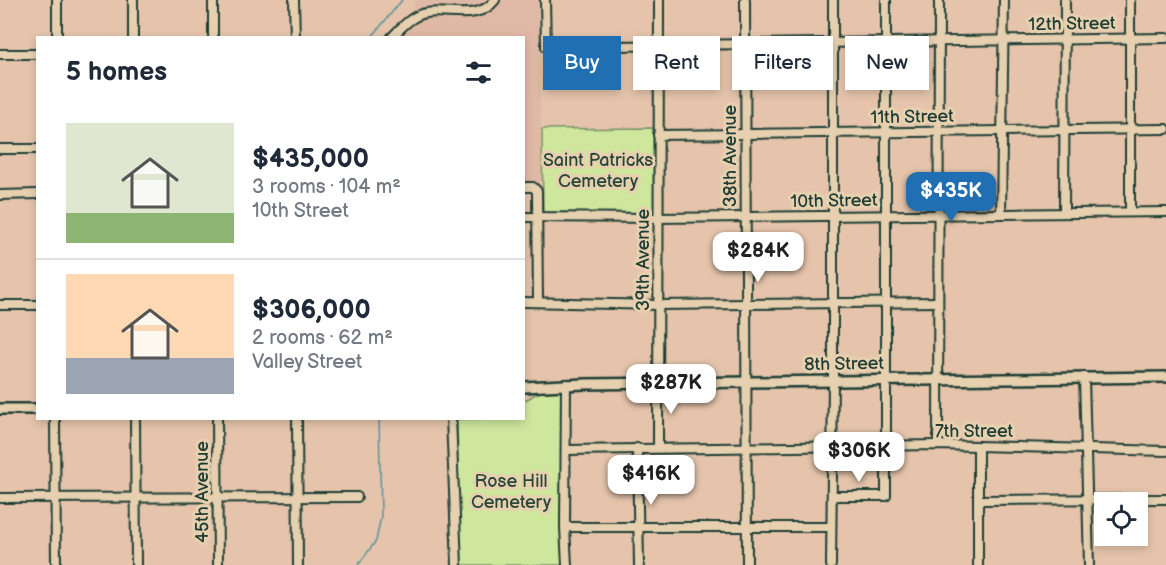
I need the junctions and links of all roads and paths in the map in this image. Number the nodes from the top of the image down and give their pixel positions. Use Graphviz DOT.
graph roads {
  1 [pos="57,0"];
  2 [pos="133,0"];
  3 [pos="213,0"];
  4 [pos="294,0"];
  5 [pos="495,0"];
  6 [pos="545,0"];
  7 [pos="659,0"];
  8 [pos="745,0"];
  9 [pos="833,0"];
  10 [pos="886,0"];
  11 [pos="939,0"];
  12 [pos="1004,0"];
  13 [pos="1065,0"];
  14 [pos="1130,0"];
  15 [pos="57,36"];
  16 [pos="134,36"];
  17 [pos="213,36"];
  18 [pos="295,36"];
  19 [pos="393,36"];
  20 [pos="658,36"];
  21 [pos="746,36"];
  22 [pos="833,36"];
  23 [pos="886,36"];
  24 [pos="1129,38"];
  25 [pos="1166,38"];
  26 [pos="1065,39"];
  27 [pos="1004,40"];
  28 [pos="929,41"];
  29 [pos="939,41"];
  30 [pos="833,42"];
  31 [pos="845,42"];
  32 [pos="633,45"];
  33 [pos="0,54"];
  34 [pos="36,54"];
  35 [pos="658,90"];
  36 [pos="745,90"];
  37 [pos="832,90"];
  38 [pos="886,90"];
  39 [pos="1130,129"];
  40 [pos="1166,129"];
  41 [pos="1065,130"];
  42 [pos="1003,131"];
  43 [pos="886,132"];
  44 [pos="939,132"];
  45 [pos="832,133"];
  46 [pos="745,134"];
  47 [pos="658,135"];
  48 [pos="0,149"];
  49 [pos="36,149"];
  50 [pos="525,187"];
  51 [pos="36,194"];
  52 [pos="0,195"];
  53 [pos="1130,212"];
  54 [pos="1166,212"];
  55 [pos="1064,213"];
  56 [pos="939,214"];
  57 [pos="1001,214"];
  58 [pos="885,215"];
  59 [pos="832,216"];
  60 [pos="525,217"];
  61 [pos="537,217"];
  62 [pos="745,217"];
  63 [pos="658,218"];
  64 [pos="525,302"];
  65 [pos="538,302"];
  66 [pos="886,302"];
  67 [pos="938,302"];
  68 [pos="832,303"];
  69 [pos="746,304"];
  70 [pos="0,305"];
  71 [pos="36,305"];
  72 [pos="658,305"];
  73 [pos="1084,377"];
  74 [pos="1166,377"];
  75 [pos="938,379"];
  76 [pos="886,380"];
  77 [pos="833,381"];
  78 [pos="746,382"];
  79 [pos="658,383"];
  80 [pos="566,384"];
  81 [pos="525,387"];
  82 [pos="36,409"];
  83 [pos="0,410"];
  84 [pos="55,420"];
  85 [pos="135,420"];
  86 [pos="217,420"];
  87 [pos="297,420"];
  88 [pos="451,420"];
  89 [pos="938,445"];
  90 [pos="831,446"];
  91 [pos="978,446"];
  92 [pos="658,447"];
  93 [pos="747,447"];
  94 [pos="886,447"];
  95 [pos="1085,447"];
  96 [pos="637,448"];
  97 [pos="566,450"];
  98 [pos="1166,451"];
  99 [pos="832,496"];
  100 [pos="298,497"];
  101 [pos="357,497"];
  102 [pos="0,498"];
  103 [pos="55,498"];
  104 [pos="135,498"];
  105 [pos="218,498"];
  106 [pos="1086,499"];
  107 [pos="1166,499"];
  108 [pos="978,500"];
  109 [pos="638,526"];
  110 [pos="747,526"];
  111 [pos="565,527"];
  112 [pos="831,527"];
  113 [pos="56,565"];
  114 [pos="135,565"];
  115 [pos="218,565"];
  116 [pos="298,565"];
  117 [pos="457,565"];
  118 [pos="567,565"];
  119 [pos="639,565"];
  120 [pos="747,565"];
  121 [pos="831,565"];
  122 [pos="978,565"];
  123 [pos="1089,565"];
  1 -- 15 [label="street"];
  2 -- 16 [label="street"];
  3 -- 17 [label="street"];
  4 -- 18 [label="street"];
  5 -- 19 [label="street"];
  6 -- 32 [label="street, 12th Street"];
  7 -- 20 [label="street, 39th Avenue"];
  8 -- 21 [label="street, 38th Avenue"];
  9 -- 22 [label="street"];
  10 -- 23 [label="street"];
  11 -- 29 [label="street"];
  12 -- 27 [label="street"];
  13 -- 26 [label="street"];
  14 -- 24 [label="street"];
  24 -- 25 [label="street, 12th Street"];
  24 -- 26 [label="street, 12th Street"];
  24 -- 39 [label="street"];
  26 -- 27 [label="street, 12th Street"];
  26 -- 41 [label="street"];
  27 -- 29 [label="street, 12th Street"];
  27 -- 42 [label="street"];
  28 -- 29 [label="street, 12th Street"];
  29 -- 44 [label="street"];
  30 -- 31 [label="street, 12th Street"];
  33 -- 34 [label="street"];
  35 -- 47 [label="street, 39th Avenue"];
  36 -- 46 [label="street, 38th Avenue"];
  37 -- 45 [label="street"];
  38 -- 43 [label="street"];
  39 -- 40 [label="street, 11th Street"];
  39 -- 41 [label="street, 11th Street"];
  39 -- 53 [label="street"];
  41 -- 42 [label="street, 11th Street"];
  41 -- 55 [label="street"];
  42 -- 44 [label="street, 11th Street"];
  42 -- 57 [label="street"];
  43 -- 44 [label="street, 11th Street"];
  43 -- 45 [label="street, 11th Street"];
  43 -- 58 [label="street"];
  44 -- 56 [label="street"];
  45 -- 46 [label="street, 11th Street"];
  45 -- 59 [label="street"];
  46 -- 47 [label="street, 11th Street"];
  46 -- 62 [label="street, 38th Avenue"];
  47 -- 63 [label="street, 39th Avenue"];
  48 -- 49 [label="street"];
  50 -- 61 [label="street"];
  51 -- 52 [label="street"];
  53 -- 54 [label="street, 10th Street"];
  53 -- 55 [label="street, 10th Street"];
  55 -- 57 [label="street, 10th Street"];
  56 -- 57 [label="street, 10th Street"];
  56 -- 58 [label="street, 10th Street"];
  56 -- 67 [label="street"];
  58 -- 59 [label="street, 10th Street"];
  58 -- 66 [label="street"];
  59 -- 62 [label="street, 10th Street"];
  59 -- 68 [label="street"];
  60 -- 61 [label="street, 10th Street"];
  61 -- 63 [label="street, 10th Street"];
  61 -- 65 [label="street"];
  62 -- 63 [label="street, 10th Street"];
  62 -- 69 [label="street, 38th Avenue"];
  63 -- 72 [label="street, 39th Avenue"];
  64 -- 65 [label="street"];
  65 -- 72 [label="street"];
  66 -- 67 [label="street"];
  66 -- 68 [label="street"];
  66 -- 76 [label="street"];
  67 -- 75 [label="street"];
  68 -- 69 [label="street"];
  68 -- 77 [label="street"];
  69 -- 72 [label="street"];
  69 -- 78 [label="street, 38th Avenue"];
  70 -- 71 [label="street"];
  72 -- 79 [label="street, 39th Avenue"];
  73 -- 74 [label="main road, 8th Street"];
  73 -- 75 [label="main road, 8th Street"];
  73 -- 95 [label="street"];
  75 -- 76 [label="main road, 8th Street"];
  75 -- 89 [label="street"];
  76 -- 77 [label="main road, 8th Street"];
  76 -- 94 [label="street"];
  77 -- 78 [label="main road, 8th Street"];
  77 -- 90 [label="street"];
  78 -- 79 [label="main road, 8th Street"];
  78 -- 93 [label="street, 38th Avenue"];
  79 -- 80 [label="main road, 8th Street"];
  79 -- 92 [label="street, 39th Avenue"];
  80 -- 81 [label="main road, 8th Street"];
  80 -- 97 [label="street"];
  82 -- 83 [label="main road"];
  84 -- 103 [label="street"];
  85 -- 104 [label="street"];
  86 -- 105 [label="street, 45th Avenue"];
  87 -- 100 [label="street"];
  88 -- 117 [label="street"];
  89 -- 91 [label="street, 7th Street"];
  89 -- 94 [label="street, 7th Street"];
  90 -- 93 [label="street, 7th Street"];
  90 -- 94 [label="street, 7th Street"];
  90 -- 99 [label="street"];
  91 -- 95 [label="street, 7th Street"];
  91 -- 108 [label="street"];
  92 -- 93 [label="street, 7th Street"];
  92 -- 96 [label="street, 7th Street"];
  93 -- 110 [label="street, 38th Avenue"];
  94 -- 99 [label="street"];
  95 -- 98 [label="street, 7th Street"];
  95 -- 106 [label="street"];
  96 -- 97 [label="street, 7th Street"];
  96 -- 109 [label="street"];
  97 -- 111 [label="street"];
  99 -- 112 [label="street"];
  100 -- 101 [label="street"];
  100 -- 105 [label="street"];
  100 -- 116 [label="street"];
  102 -- 103 [label="street"];
  103 -- 104 [label="street"];
  103 -- 113 [label="street"];
  104 -- 105 [label="street"];
  104 -- 114 [label="street"];
  105 -- 115 [label="street, 45th Avenue"];
  106 -- 107 [label="street"];
  106 -- 108 [label="street"];
  106 -- 123 [label="street"];
  108 -- 122 [label="street"];
  109 -- 110 [label="street"];
  109 -- 111 [label="street"];
  109 -- 119 [label="street"];
  110 -- 112 [label="street"];
  110 -- 120 [label="street, 38th Avenue"];
  111 -- 118 [label="street"];
  112 -- 121 [label="street"];
}
